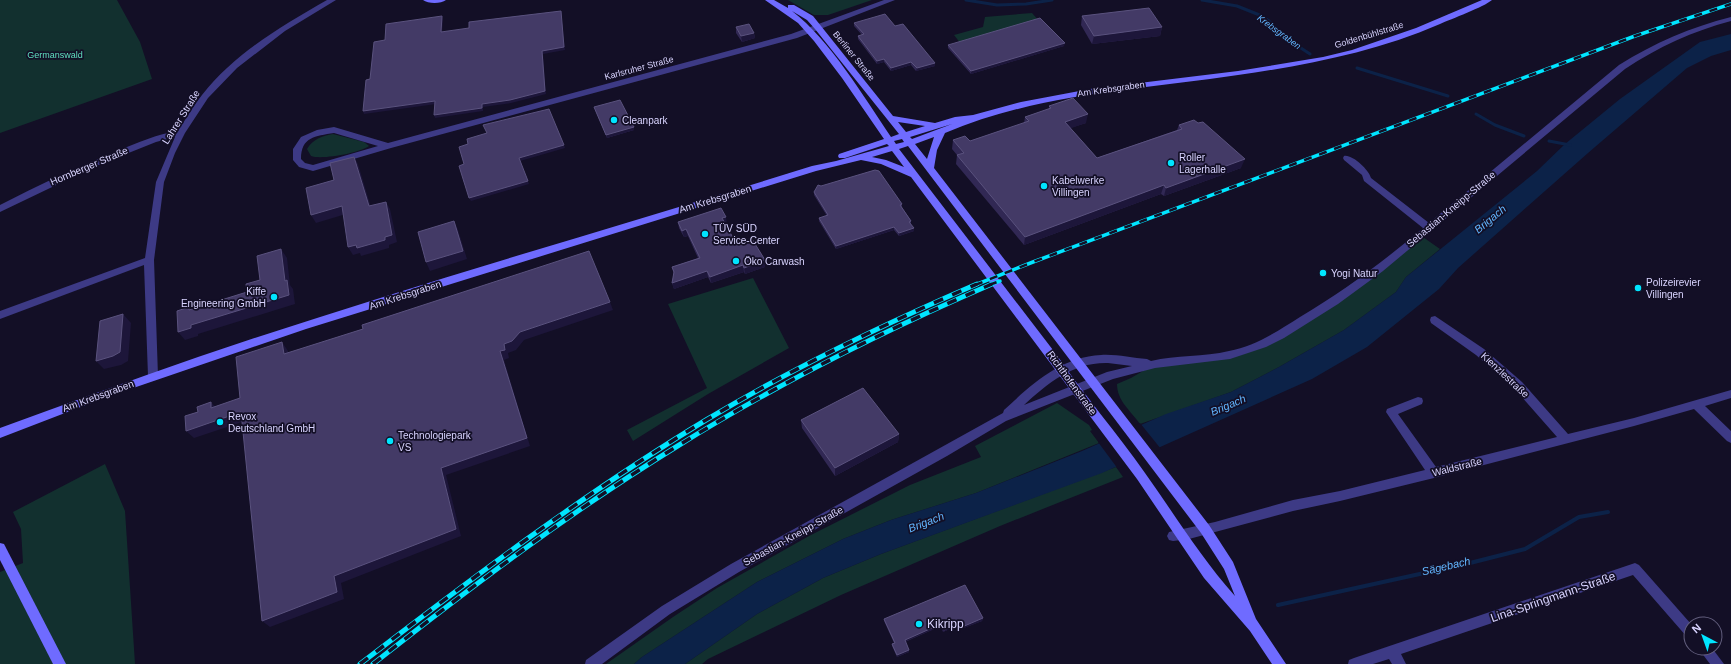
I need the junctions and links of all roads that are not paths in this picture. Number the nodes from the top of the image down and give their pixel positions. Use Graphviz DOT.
graph roads {
  1 [pos="332,0"];
  2 [pos="428,0"];
  3 [pos="442,0"];
  4 [pos="769,0"];
  5 [pos="778,0"];
  6 [pos="891,0"];
  7 [pos="1488,0"];
  8 [pos="1731,19"];
  9 [pos="818,27"];
  10 [pos="809,30"];
  11 [pos="1252,70"];
  12 [pos="891,118"];
  13 [pos="938,129"];
  14 [pos="181,133"];
  15 [pos="904,135"];
  16 [pos="910,142"];
  17 [pos="891,143"];
  18 [pos="388,146"];
  19 [pos="859,157"];
  20 [pos="1347,158"];
  21 [pos="814,168"];
  22 [pos="930,170"];
  23 [pos="913,175"];
  24 [pos="0,209"];
  25 [pos="1428,228"];
  26 [pos="149,260"];
  27 [pos="0,315"];
  28 [pos="1435,320"];
  29 [pos="1079,363"];
  30 [pos="1155,364"];
  31 [pos="1062,371"];
  32 [pos="152,376"];
  33 [pos="1093,382"];
  34 [pos="1074,390"];
  35 [pos="1731,394"];
  36 [pos="1418,401"];
  37 [pos="1696,404"];
  38 [pos="1002,418"];
  39 [pos="0,433"];
  40 [pos="1731,438"];
  41 [pos="1566,439"];
  42 [pos="1434,473"];
  43 [pos="1205,529"];
  44 [pos="1177,536"];
  45 [pos="0,548"];
  46 [pos="1683,624"];
  47 [pos="1254,628"];
  48 [pos="1391,651"];
  49 [pos="1711,656"];
  50 [pos="60,664"];
  51 [pos="591,664"];
  52 [pos="1280,664"];
  53 [pos="1354,664"];
  54 [pos="1400,664"];
  55 [pos="1718,664"];
  1 -- 14 [label="street, Lahrer Straße"];
  2 -- 3 [label="street"];
  4 -- 10 [label="street, Berliner Straße"];
  5 -- 9 [label="street, Berliner Straße"];
  6 -- 9 [label="street, Karlsruher Straße"];
  7 -- 11 [label="street, Goldenbühlstraße"];
  8 -- 25 [label="street, Sebastian-Kneipp-Straße"];
  9 -- 10 [label="street, Karlsruher Straße"];
  9 -- 12 [label="street, Berliner Straße"];
  10 -- 17 [label="street, Berliner Straße"];
  10 -- 18 [label="street, Karlsruher Straße"];
  11 -- 13 [label="street, Am Krebsgraben"];
  12 -- 13 [label="street"];
  12 -- 15 [label="street, Berliner Straße"];
  13 -- 15 [label="street, Am Krebsgraben"];
  13 -- 16 [label="street, Am Krebsgraben"];
  13 -- 22 [label="street"];
  14 -- 24 [label="street, Hornberger Straße"];
  14 -- 26 [label="street, Lahrer Straße"];
  15 -- 16 [label="street, Richthofenstraße"];
  15 -- 17 [label="street, Am Krebsgraben"];
  16 -- 17 [label="street, Am Krebsgraben"];
  16 -- 22 [label="street, Richthofenstraße"];
  17 -- 19 [label="street, Am Krebsgraben"];
  17 -- 21 [label="street, Am Krebsgraben"];
  17 -- 23 [label="street, Richthofenstraße"];
  18 -- 18 [label="street, Karlsruher Straße"];
  19 -- 21 [label="street, Am Krebsgraben"];
  19 -- 23 [label="street"];
  20 -- 25 [label="street"];
  21 -- 32 [label="street, Am Krebsgraben"];
  22 -- 29 [label="street, Richthofenstraße"];
  23 -- 31 [label="street, Richthofenstraße"];
  25 -- 30 [label="street, Sebastian-Kneipp-Straße"];
  26 -- 27 [label="street"];
  26 -- 32 [label="street, Lahrer Straße"];
  28 -- 41 [label="street, Kienzlestraße"];
  29 -- 30 [label="street, Sebastian-Kneipp-Straße"];
  29 -- 31 [label="street, Sebastian-Kneipp-Straße"];
  29 -- 33 [label="street, Richthofenstraße"];
  30 -- 33 [label="street, Sebastian-Kneipp-Straße"];
  31 -- 34 [label="street, Richthofenstraße"];
  31 -- 38 [label="street, Sebastian-Kneipp-Straße"];
  32 -- 39 [label="street, Am Krebsgraben"];
  33 -- 34 [label="street, Sebastian-Kneipp-Straße"];
  33 -- 43 [label="street, Richthofenstraße"];
  34 -- 38 [label="street, Sebastian-Kneipp-Straße"];
  34 -- 44 [label="street, Richthofenstraße"];
  35 -- 37 [label="street, Waldstraße"];
  36 -- 42 [label="street"];
  37 -- 40 [label="street"];
  37 -- 41 [label="street, Waldstraße"];
  38 -- 51 [label="street, Sebastian-Kneipp-Straße"];
  41 -- 42 [label="street, Waldstraße"];
  42 -- 43 [label="street, Waldstraße"];
  43 -- 44 [label="street, Waldstraße"];
  43 -- 47 [label="street, Richthofenstraße"];
  44 -- 47 [label="street, Richthofenstraße"];
  45 -- 50 [label="street"];
  46 -- 48 [label="street, Lina-Springmann-Straße"];
  47 -- 52 [label="street, Richthofenstraße"];
  48 -- 53 [label="street, Lina-Springmann-Straße"];
  48 -- 54 [label="street"];
  49 -- 55 [label="street"];
}
